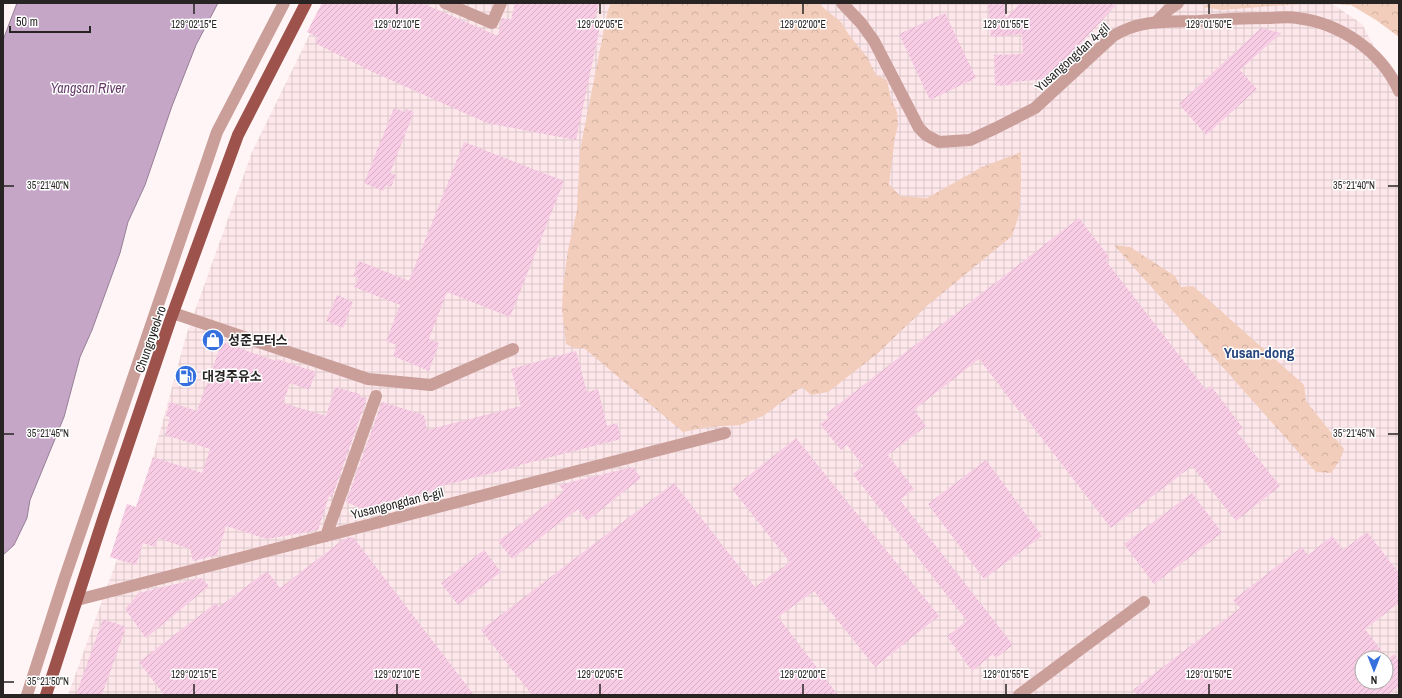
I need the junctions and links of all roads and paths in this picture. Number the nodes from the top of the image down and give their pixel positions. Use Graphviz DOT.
graph roads {
  1 [pos="284,3"];
  2 [pos="306,3"];
  3 [pos="445,3"];
  4 [pos="501,3"];
  5 [pos="842,3"];
  6 [pos="1178,3"];
  7 [pos="1156,22"];
  8 [pos="1399,91"];
  9 [pos="174,313"];
  10 [pos="513,349"];
  11 [pos="376,396"];
  12 [pos="725,433"];
  13 [pos="326,536"];
  14 [pos="76,600"];
  15 [pos="1144,602"];
  16 [pos="27,695"];
  17 [pos="46,695"];
  18 [pos="1019,695"];
  1 -- 16 [label="street"];
  2 -- 9 [label="main road, Chungnyeol-ro"];
  3 -- 4 [label="street"];
  5 -- 7 [label="street, Yusangongdan 4-gil"];
  6 -- 7 [label="street"];
  7 -- 8 [label="street, Yusangongdan 4-gil"];
  9 -- 10 [label="street"];
  9 -- 14 [label="main road, Chungnyeol-ro"];
  11 -- 13 [label="street"];
  12 -- 13 [label="street, Yusangongdan 6-gil"];
  13 -- 14 [label="street, Yusangongdan 6-gil"];
  14 -- 17 [label="main road, Chungnyeol-ro"];
  15 -- 18 [label="street"];
}
